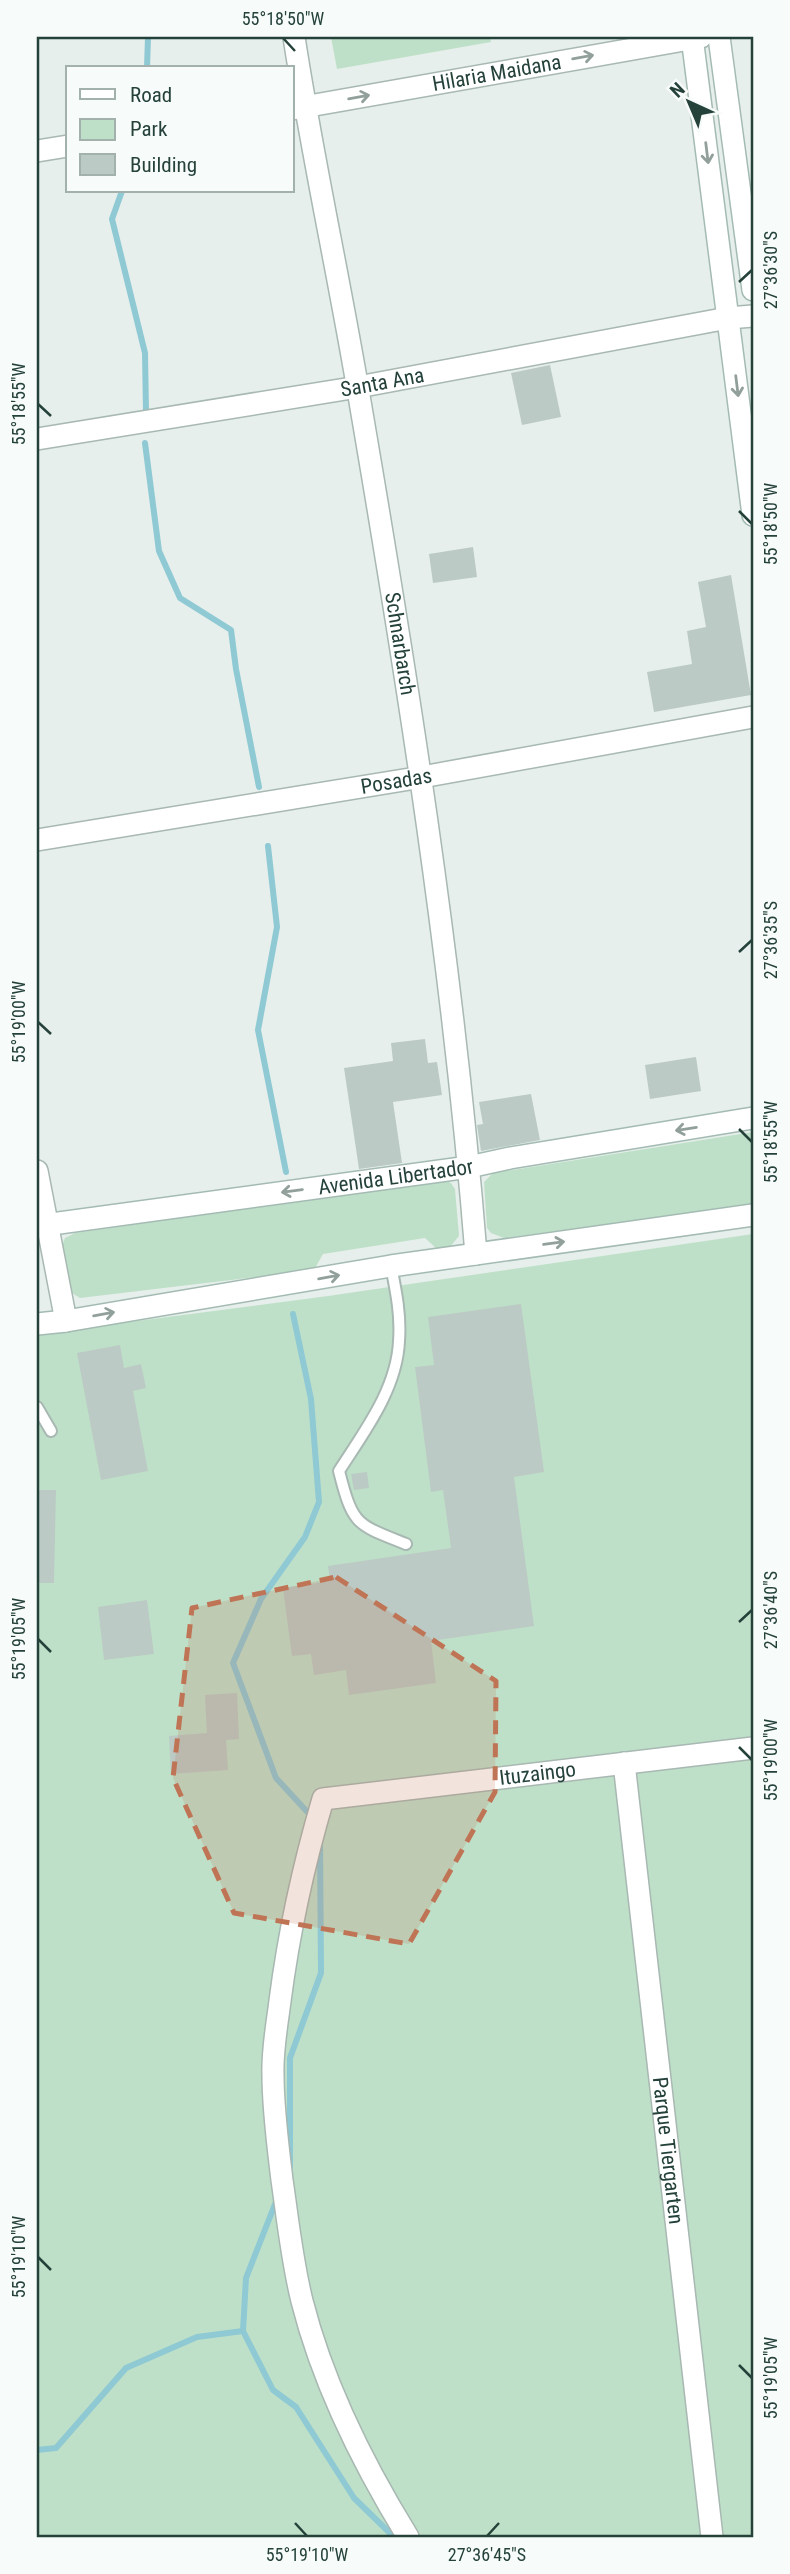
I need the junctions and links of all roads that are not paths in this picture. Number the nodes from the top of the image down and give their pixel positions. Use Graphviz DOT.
graph roads {
  1 [pos="294,37"];
  2 [pos="692,37"];
  3 [pos="701,37"];
  4 [pos="719,37"];
  5 [pos="299,107"];
  6 [pos="66,146"];
  7 [pos="37,151"];
  8 [pos="753,290"];
  9 [pos="753,316"];
  10 [pos="728,318"];
  11 [pos="358,387"];
  12 [pos="37,439"];
  13 [pos="753,515"];
  14 [pos="753,717"];
  15 [pos="422,777"];
  16 [pos="37,840"];
  17 [pos="753,1118"];
  18 [pos="469,1167"];
  19 [pos="37,1171"];
  20 [pos="753,1215"];
  21 [pos="42,1225"];
  22 [pos="476,1254"];
  23 [pos="391,1266"];
  24 [pos="66,1321"];
  25 [pos="37,1324"];
  26 [pos="37,1407"];
  27 [pos="51,1431"];
  28 [pos="406,1544"];
  29 [pos="753,1748"];
  30 [pos="624,1763"];
  31 [pos="408,2537"];
  32 [pos="712,2537"];
  1 -- 5 [label="street, Schnarbarch"];
  2 -- 3 [label="street, Hilaria Maidana"];
  5 -- 2 [label="street, Hilaria Maidana, one-way"];
  2 -- 10 [label="street, one-way"];
  4 -- 8 [label="street"];
  5 -- 11 [label="street, Schnarbarch"];
  6 -- 7 [label="street"];
  9 -- 10 [label="street, Santa Ana"];
  10 -- 11 [label="street, Santa Ana"];
  10 -- 13 [label="street, one-way"];
  11 -- 12 [label="street, Santa Ana"];
  11 -- 15 [label="street, Schnarbarch"];
  14 -- 15 [label="street, Posadas"];
  15 -- 16 [label="street, Posadas"];
  15 -- 18 [label="street, Schnarbarch"];
  17 -- 18 [label="street, Avenida Libertador, one-way"];
  18 -- 21 [label="street, Avenida Libertador, one-way"];
  18 -- 22 [label="street, Schnarbarch"];
  19 -- 21 [label="street"];
  22 -- 20 [label="street, one-way"];
  21 -- 24 [label="street"];
  22 -- 23 [label="street"];
  24 -- 23 [label="street, one-way"];
  23 -- 28 [label="lane"];
  24 -- 25 [label="street"];
  26 -- 27 [label="lane"];
  29 -- 30 [label="street, Ituzaingo"];
  30 -- 31 [label="street, Ituzaingo"];
  30 -- 32 [label="street, Parque Tiergarten"];
}
